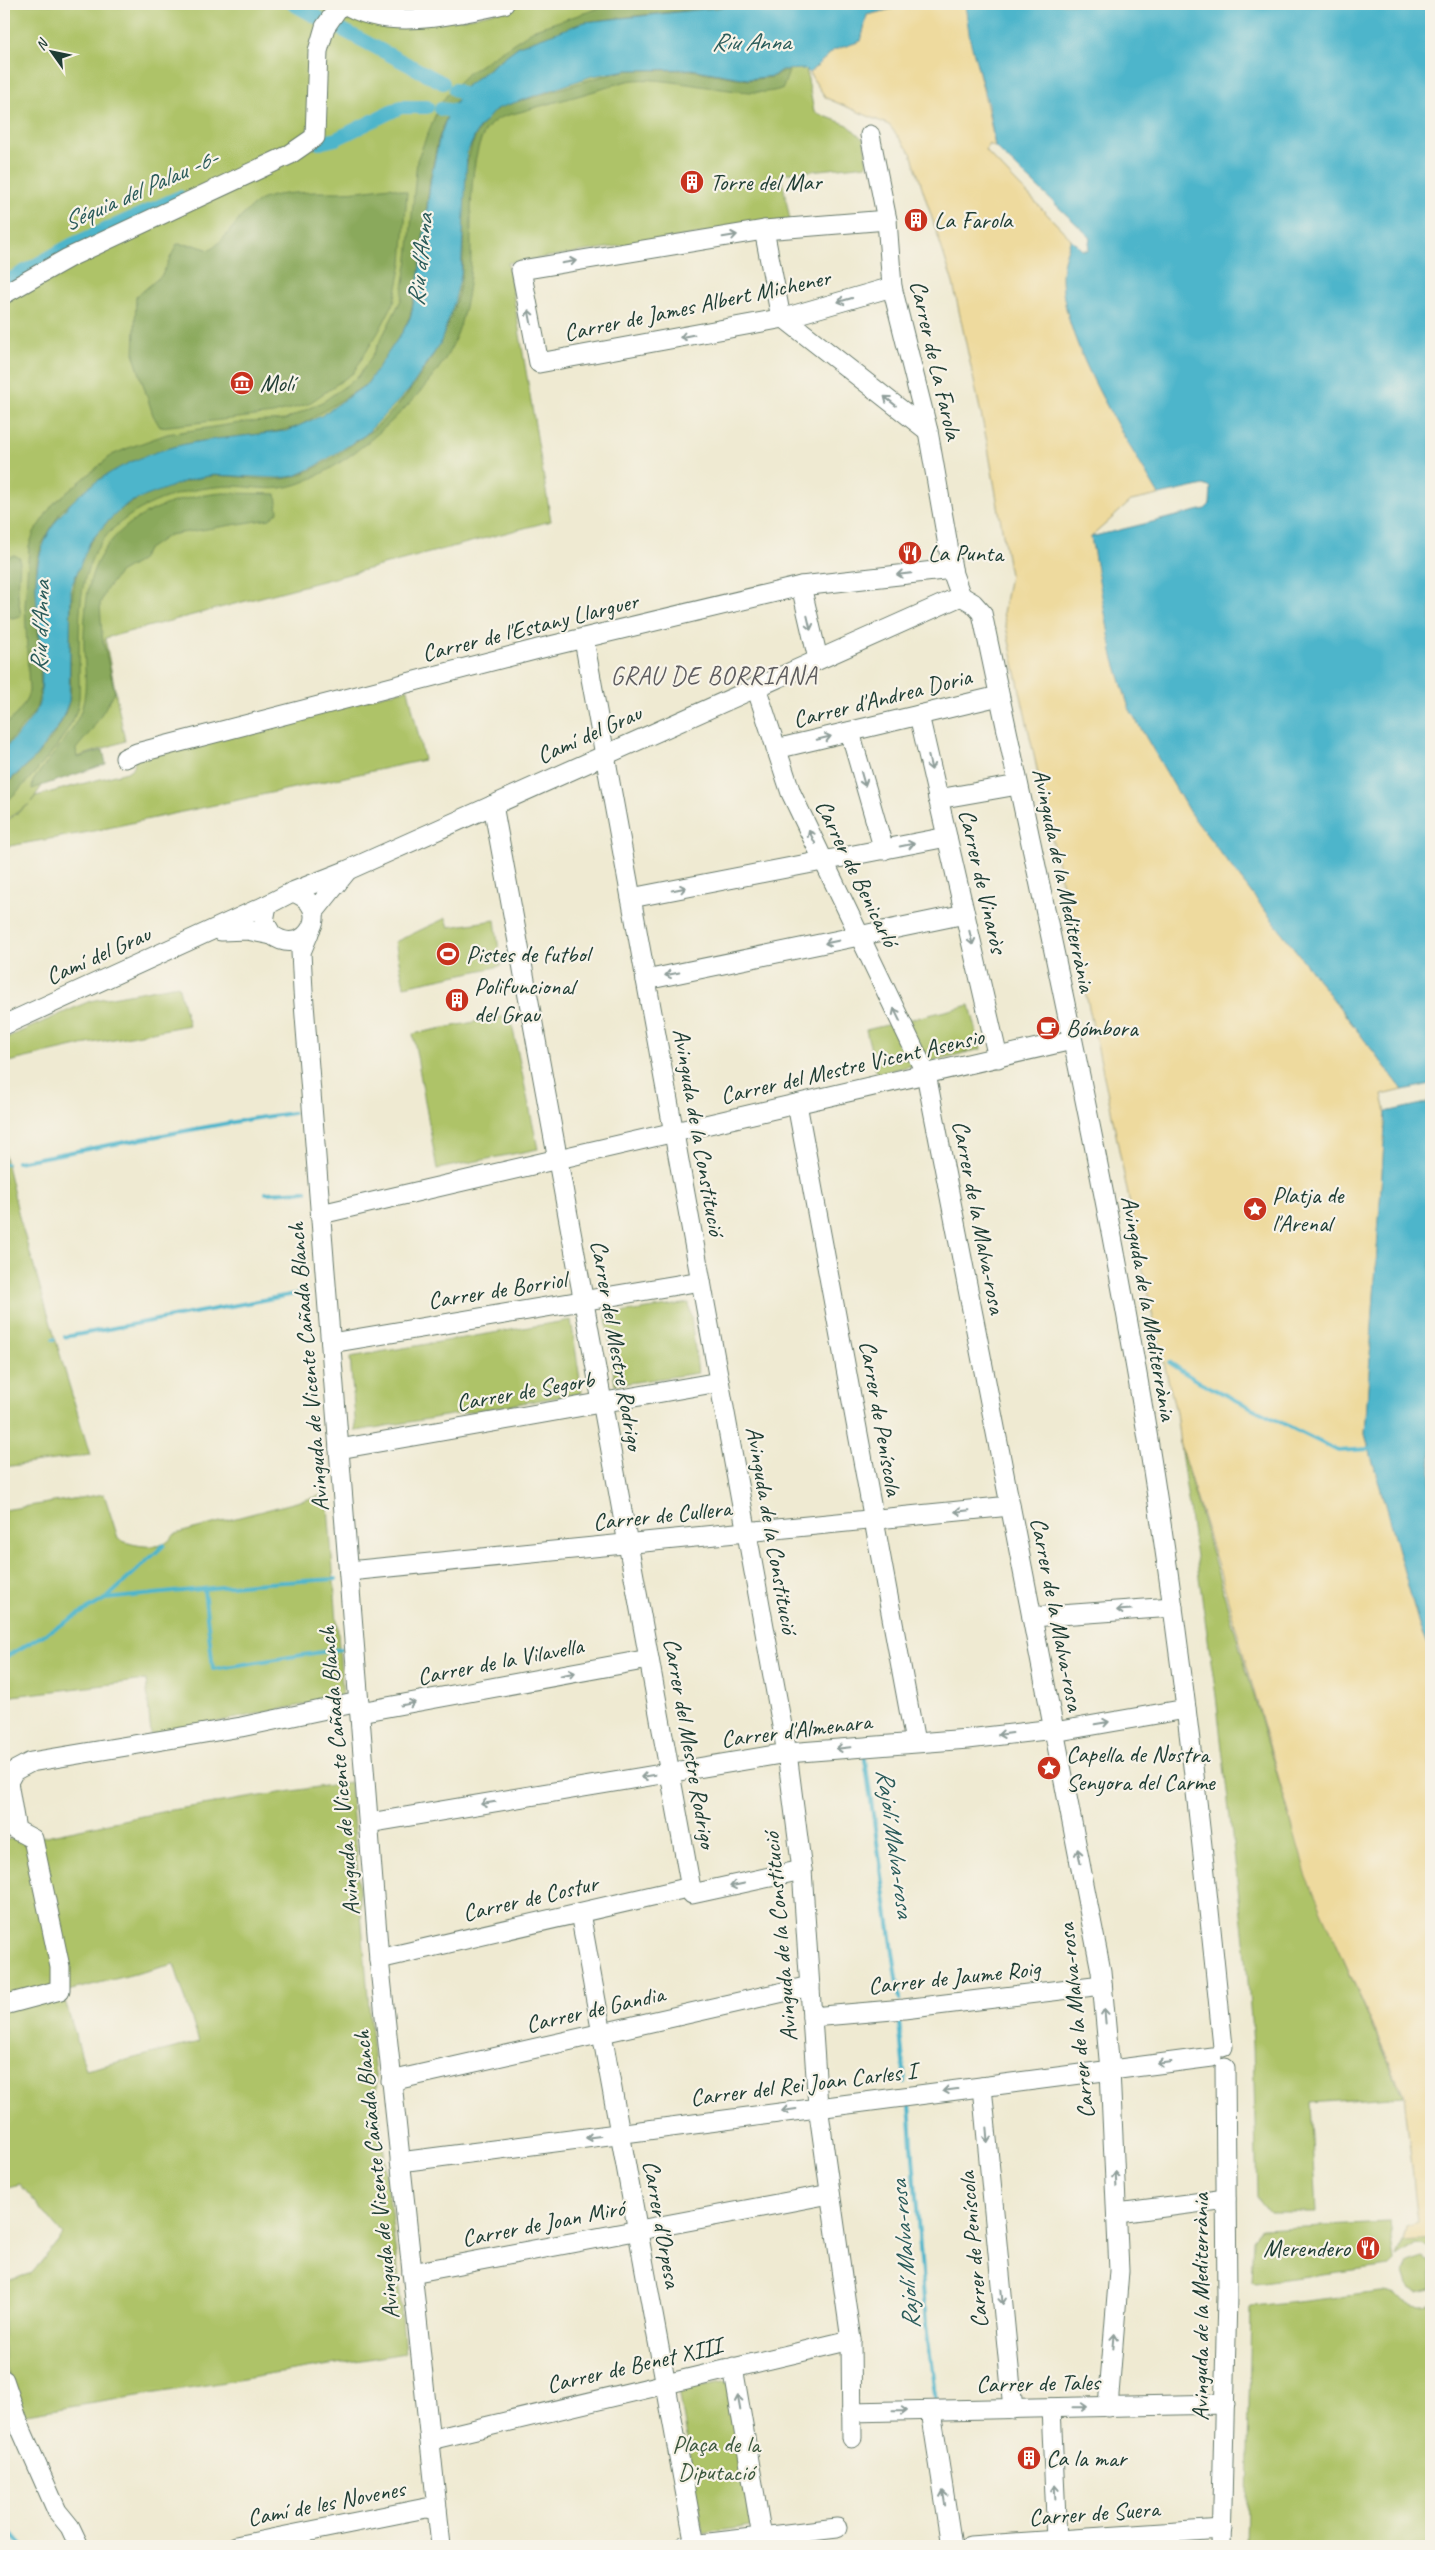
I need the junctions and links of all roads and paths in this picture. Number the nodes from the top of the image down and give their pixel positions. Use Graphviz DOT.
graph roads {
  1 [pos="341,4"];
  2 [pos="345,4"];
  3 [pos="504,4"];
  4 [pos="870,135"];
  5 [pos="887,220"];
  6 [pos="764,230"];
  7 [pos="892,287"];
  8 [pos="4,294"];
  9 [pos="782,318"];
  10 [pos="928,431"];
  11 [pos="952,569"];
  12 [pos="801,586"];
  13 [pos="960,596"];
  14 [pos="584,640"];
  15 [pos="818,660"];
  16 [pos="756,687"];
  17 [pos="999,696"];
  18 [pos="919,715"];
  19 [pos="850,732"];
  20 [pos="776,749"];
  21 [pos="605,755"];
  22 [pos="125,758"];
  23 [pos="1018,785"];
  24 [pos="938,799"];
  25 [pos="493,805"];
  26 [pos="947,837"];
  27 [pos="884,850"];
  28 [pos="824,861"];
  29 [pos="348,870"];
  30 [pos="292,892"];
  31 [pos="631,898"];
  32 [pos="267,905"];
  33 [pos="314,912"];
  34 [pos="965,914"];
  35 [pos="213,931"];
  36 [pos="309,933"];
  37 [pos="860,936"];
  38 [pos="275,937"];
  39 [pos="646,980"];
  40 [pos="303,991"];
  41 [pos="4,1025"];
  42 [pos="1072,1040"];
  43 [pos="998,1058"];
  44 [pos="926,1074"];
  45 [pos="797,1104"];
  46 [pos="674,1132"];
  47 [pos="558,1159"];
  48 [pos="320,1214"];
  49 [pos="701,1282"];
  50 [pos="584,1301"];
  51 [pos="331,1343"];
  52 [pos="719,1382"];
  53 [pos="602,1403"];
  54 [pos="339,1449"];
  55 [pos="1010,1506"];
  56 [pos="874,1519"];
  57 [pos="746,1532"];
  58 [pos="628,1543"];
  59 [pos="349,1571"];
  60 [pos="1173,1607"];
  61 [pos="1032,1617"];
  62 [pos="649,1659"];
  63 [pos="359,1707"];
  64 [pos="1186,1708"];
  65 [pos="1054,1730"];
  66 [pos="915,1742"];
  67 [pos="787,1753"];
  68 [pos="670,1773"];
  69 [pos="369,1823"];
  70 [pos="802,1870"];
  71 [pos="692,1891"];
  72 [pos="580,1913"];
  73 [pos="379,1959"];
  74 [pos="1102,1985"];
  75 [pos="810,1986"];
  76 [pos="4,2004"];
  77 [pos="812,2017"];
  78 [pos="602,2033"];
  79 [pos="1220,2057"];
  80 [pos="1110,2070"];
  81 [pos="391,2081"];
  82 [pos="982,2086"];
  83 [pos="818,2106"];
  84 [pos="620,2133"];
  85 [pos="400,2162"];
  86 [pos="830,2194"];
  87 [pos="1226,2199"];
  88 [pos="1118,2213"];
  89 [pos="638,2230"];
  90 [pos="412,2273"];
  91 [pos="851,2340"];
  92 [pos="733,2367"];
  93 [pos="4,2380"];
  94 [pos="666,2382"];
  95 [pos="1225,2404"];
  96 [pos="1108,2407"];
  97 [pos="1051,2408"];
  98 [pos="1013,2409"];
  99 [pos="931,2411"];
  100 [pos="851,2412"];
  101 [pos="852,2438"];
  102 [pos="430,2440"];
  103 [pos="432,2508"];
  104 [pos="837,2528"];
  105 [pos="762,2537"];
  106 [pos="1222,2538"];
  107 [pos="1057,2540"];
  108 [pos="79,2546"];
  109 [pos="236,2546"];
  110 [pos="441,2546"];
  111 [pos="689,2546"];
  112 [pos="952,2546"];
  113 [pos="970,2546"];
  1 -- 8 [label="street"];
  2 -- 3 [label="street"];
  4 -- 5 [label="street, Carrer de La Farola"];
  5 -- 6 [label="street"];
  5 -- 7 [label="street, Carrer de La Farola"];
  6 -- 9 [label="street"];
  9 -- 6 [label="street, Carrer de James Albert Michener, one-way"];
  7 -- 9 [label="street, Carrer de James Albert Michener, one-way"];
  7 -- 10 [label="street, Carrer de La Farola"];
  10 -- 9 [label="street, one-way"];
  10 -- 11 [label="street, Carrer de La Farola"];
  11 -- 12 [label="street, Carrer de l'Estany Llarguer, one-way"];
  11 -- 13 [label="street, Carrer de La Farola"];
  12 -- 14 [label="street, Carrer de l'Estany Llarguer"];
  12 -- 15 [label="street, one-way"];
  13 -- 15 [label="street, Camí del Grau"];
  13 -- 17 [label="street, Avinguda de la Mediterrània"];
  14 -- 21 [label="street, Avinguda de la Constitució"];
  14 -- 22 [label="street, Carrer de l'Estany Llarguer"];
  15 -- 16 [label="street, Camí del Grau"];
  16 -- 20 [label="street, Carrer de Benicarló"];
  16 -- 21 [label="street, Camí del Grau"];
  17 -- 18 [label="street, Carrer d'Andrea Doria"];
  17 -- 23 [label="street, Avinguda de la Mediterrània"];
  18 -- 19 [label="street, Carrer d'Andrea Doria"];
  18 -- 24 [label="street, Carrer de Vinaròs, one-way"];
  20 -- 19 [label="street, Carrer d'Andrea Doria, one-way"];
  19 -- 27 [label="street, one-way"];
  28 -- 20 [label="street, Carrer de Benicarló, one-way"];
  21 -- 25 [label="street, Camí del Grau"];
  21 -- 31 [label="street, Avinguda de la Constitució"];
  23 -- 24 [label="street"];
  23 -- 42 [label="street, Avinguda de la Mediterrània"];
  24 -- 26 [label="street, Carrer de Vinaròs"];
  25 -- 29 [label="street, Camí del Grau"];
  25 -- 47 [label="street, Carrer del Mestre Rodrigo"];
  27 -- 26 [label="street, one-way"];
  26 -- 34 [label="street, Carrer de Vinaròs"];
  27 -- 28 [label="street"];
  31 -- 28 [label="street, one-way"];
  28 -- 37 [label="street, Carrer de Benicarló"];
  29 -- 30 [label="street, Camí del Grau"];
  29 -- 33 [label="street, Camí del Grau"];
  30 -- 32 [label="street"];
  30 -- 33 [label="street"];
  31 -- 39 [label="street, Avinguda de la Constitució"];
  32 -- 35 [label="street, Camí del Grau"];
  32 -- 38 [label="street"];
  33 -- 36 [label="street"];
  34 -- 37 [label="street"];
  34 -- 43 [label="street, Carrer de Vinaròs, one-way"];
  35 -- 38 [label="street, Camí del Grau"];
  35 -- 41 [label="street, Camí del Grau"];
  36 -- 38 [label="street"];
  36 -- 40 [label="street, Avinguda de Vicente Cañada Blanch"];
  37 -- 39 [label="street, one-way"];
  44 -- 37 [label="street, Carrer de Benicarló, one-way"];
  38 -- 40 [label="street, Avinguda de Vicente Cañada Blanch"];
  39 -- 46 [label="street, Avinguda de la Constitució"];
  40 -- 48 [label="street, Avinguda de Vicente Cañada Blanch"];
  42 -- 43 [label="street, Carrer del Mestre Vicent Asensio"];
  42 -- 60 [label="street, Avinguda de la Mediterrània"];
  43 -- 44 [label="street, Carrer del Mestre Vicent Asensio"];
  44 -- 45 [label="street, Carrer del Mestre Vicent Asensio"];
  44 -- 55 [label="street, Carrer de la Malva-rosa"];
  45 -- 46 [label="street, Carrer del Mestre Vicent Asensio"];
  45 -- 56 [label="street, Carrer de Peníscola"];
  46 -- 47 [label="street, Carrer del Mestre Vicent Asensio"];
  46 -- 49 [label="street, Avinguda de la Constitució"];
  47 -- 48 [label="street, Carrer del Mestre Vicent Asensio"];
  47 -- 50 [label="street, Carrer del Mestre Rodrigo"];
  48 -- 51 [label="street, Avinguda de Vicente Cañada Blanch"];
  49 -- 50 [label="street, Carrer de Borriol"];
  49 -- 52 [label="street, Avinguda de la Constitució"];
  50 -- 51 [label="street, Carrer de Borriol"];
  50 -- 53 [label="street, Carrer del Mestre Rodrigo"];
  51 -- 54 [label="street, Avinguda de Vicente Cañada Blanch"];
  52 -- 53 [label="street, Carrer de Segorb"];
  52 -- 57 [label="street, Avinguda de la Constitució"];
  53 -- 54 [label="street, Carrer de Segorb"];
  53 -- 58 [label="street, Carrer del Mestre Rodrigo"];
  54 -- 59 [label="street, Avinguda de Vicente Cañada Blanch"];
  55 -- 56 [label="street, Carrer de Cullera, one-way"];
  55 -- 61 [label="street, Carrer de la Malva-rosa"];
  56 -- 57 [label="street, Carrer de Cullera"];
  56 -- 66 [label="street, Carrer de Peníscola"];
  57 -- 58 [label="street, Carrer de Cullera"];
  57 -- 67 [label="street, Avinguda de la Constitució"];
  58 -- 59 [label="street, Carrer de Cullera"];
  58 -- 62 [label="street, Carrer del Mestre Rodrigo"];
  59 -- 63 [label="street, Avinguda de Vicente Cañada Blanch"];
  60 -- 61 [label="street, one-way"];
  60 -- 64 [label="street, Avinguda de la Mediterrània"];
  61 -- 65 [label="street, Carrer de la Malva-rosa"];
  63 -- 62 [label="street, Carrer de la Vilavella, one-way"];
  62 -- 68 [label="street, Carrer del Mestre Rodrigo"];
  63 -- 69 [label="street, Avinguda de Vicente Cañada Blanch"];
  63 -- 76 [label="street, Carrer de la Vilavella"];
  65 -- 64 [label="street, Carrer d'Almenara, one-way"];
  64 -- 79 [label="street, Avinguda de la Mediterrània"];
  65 -- 66 [label="street, Carrer d'Almenara, one-way"];
  74 -- 65 [label="street, Carrer de la Malva-rosa, one-way"];
  66 -- 67 [label="street, Carrer d'Almenara, one-way"];
  67 -- 68 [label="street, Carrer d'Almenara"];
  67 -- 70 [label="street, Avinguda de la Constitució"];
  68 -- 69 [label="street, Carrer d'Almenara, one-way"];
  68 -- 71 [label="street, Carrer del Mestre Rodrigo"];
  69 -- 73 [label="street, Avinguda de Vicente Cañada Blanch"];
  70 -- 71 [label="street, Carrer de Costur, one-way"];
  70 -- 75 [label="street, Avinguda de la Constitució"];
  71 -- 72 [label="street, Carrer de Costur"];
  72 -- 73 [label="street, Carrer de Costur"];
  72 -- 78 [label="street, Carrer d'Orpesa"];
  73 -- 81 [label="street, Avinguda de Vicente Cañada Blanch"];
  74 -- 77 [label="street, Carrer de Jaume Roig"];
  80 -- 74 [label="street, Carrer de la Malva-rosa, one-way"];
  75 -- 77 [label="street, Avinguda de la Constitució"];
  75 -- 78 [label="street, Carrer de Gandia"];
  77 -- 83 [label="street, Avinguda de la Constitució"];
  78 -- 81 [label="street, Carrer de Gandia"];
  78 -- 84 [label="street, Carrer d'Orpesa"];
  79 -- 80 [label="street, Carrer del Rei Joan Carles I, one-way"];
  79 -- 87 [label="street, Avinguda de la Mediterrània"];
  80 -- 82 [label="street, Carrer del Rei Joan Carles I"];
  88 -- 80 [label="street, Carrer de la Malva-rosa, one-way"];
  81 -- 85 [label="street, Avinguda de Vicente Cañada Blanch"];
  82 -- 83 [label="street, Carrer del Rei Joan Carles I, one-way"];
  82 -- 98 [label="street, Carrer de Peníscola, one-way"];
  83 -- 84 [label="street, Carrer del Rei Joan Carles I, one-way"];
  83 -- 86 [label="street, Avinguda de la Constitució"];
  84 -- 85 [label="street, Carrer del Rei Joan Carles I, one-way"];
  84 -- 89 [label="street, Carrer d'Orpesa"];
  85 -- 90 [label="street, Avinguda de Vicente Cañada Blanch"];
  86 -- 89 [label="street, Carrer de Joan Miró"];
  86 -- 91 [label="street, Avinguda de la Constitució"];
  87 -- 88 [label="street"];
  87 -- 95 [label="street, Avinguda de la Mediterrània"];
  96 -- 88 [label="street, Carrer de la Malva-rosa, one-way"];
  89 -- 90 [label="street, Carrer de Joan Miró"];
  89 -- 94 [label="street, Carrer d'Orpesa"];
  90 -- 102 [label="street, Avinguda de Vicente Cañada Blanch"];
  91 -- 92 [label="street, Carrer de Benet XIII"];
  91 -- 100 [label="street, Avinguda de la Constitució"];
  92 -- 94 [label="street, Carrer de Benet XIII"];
  105 -- 92 [label="street, one-way"];
  93 -- 108 [label="street"];
  94 -- 102 [label="street, Carrer de Benet XIII"];
  94 -- 111 [label="street, Carrer d'Orpesa"];
  95 -- 96 [label="street, Carrer de Tales"];
  95 -- 106 [label="street, Avinguda de la Mediterrània"];
  97 -- 96 [label="street, Carrer de Tales, one-way"];
  97 -- 98 [label="street, Carrer de Tales"];
  107 -- 97 [label="street, one-way"];
  98 -- 99 [label="street, Carrer de Tales"];
  100 -- 99 [label="street, Carrer de Tales, one-way"];
  112 -- 99 [label="street, one-way"];
  100 -- 101 [label="street, Avinguda de la Constitució"];
  102 -- 103 [label="street, Avinguda de Vicente Cañada Blanch"];
  103 -- 109 [label="street, Camí de les Novenes"];
  103 -- 110 [label="street, Avinguda de Vicente Cañada Blanch"];
  104 -- 105 [label="street"];
  105 -- 111 [label="street"];
  106 -- 107 [label="street, Carrer de Suera"];
  107 -- 113 [label="street, Carrer de Suera"];
}
